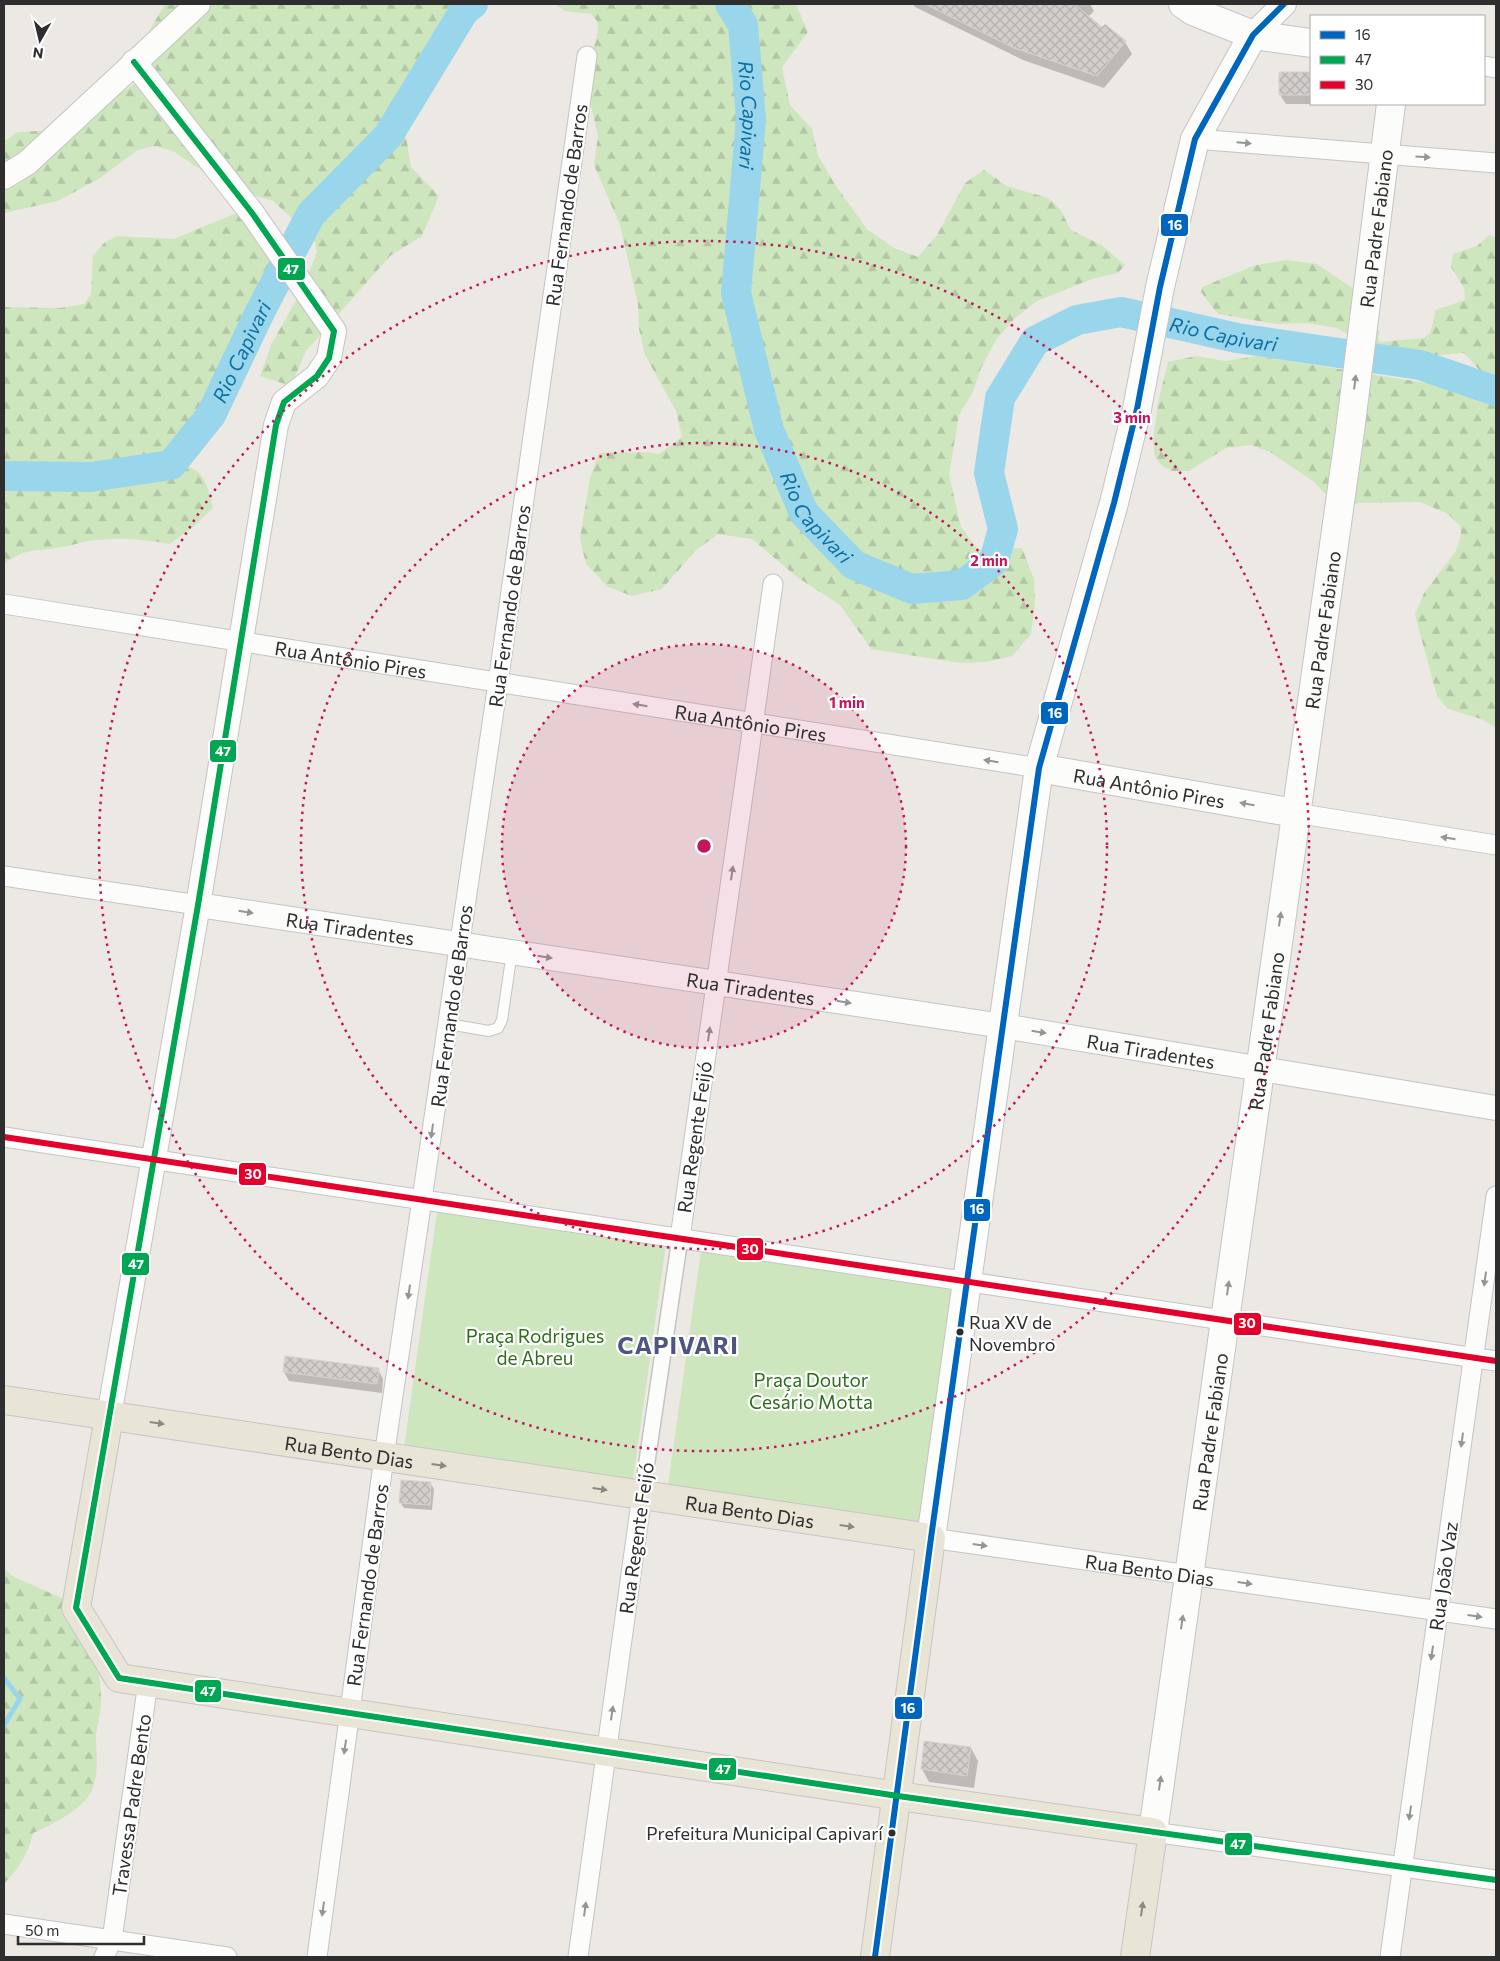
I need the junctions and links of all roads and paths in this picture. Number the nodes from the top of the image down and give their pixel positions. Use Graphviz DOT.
graph roads {
  1 [pos="198,4"];
  2 [pos="1183,4"];
  3 [pos="1284,4"];
  4 [pos="1253,34"];
  5 [pos="1310,42"];
  6 [pos="587,56"];
  7 [pos="134,62"];
  8 [pos="1391,105"];
  9 [pos="1195,139"];
  10 [pos="1384,154"];
  11 [pos="1496,163"];
  12 [pos="4,177"];
  13 [pos="773,584"];
  14 [pos="4,604"];
  15 [pos="240,642"];
  16 [pos="498,683"];
  17 [pos="753,723"];
  18 [pos="1039,768"];
  19 [pos="1295,813"];
  20 [pos="1496,845"];
  21 [pos="4,876"];
  22 [pos="198,905"];
  23 [pos="460,944"];
  24 [pos="512,952"];
  25 [pos="716,983"];
  26 [pos="448,1024"];
  27 [pos="1003,1026"];
  28 [pos="1259,1069"];
  29 [pos="1496,1108"];
  30 [pos="4,1137"];
  31 [pos="153,1159"];
  32 [pos="1496,1196"];
  33 [pos="422,1200"];
  34 [pos="680,1238"];
  35 [pos="967,1281"];
  36 [pos="1224,1319"];
  37 [pos="1474,1358"];
  38 [pos="1496,1361"];
  39 [pos="4,1400"];
  40 [pos="109,1416"];
  41 [pos="384,1457"];
  42 [pos="642,1495"];
  43 [pos="932,1538"];
  44 [pos="1188,1575"];
  45 [pos="1438,1611"];
  46 [pos="1496,1619"];
  47 [pos="148,1682"];
  48 [pos="350,1712"];
  49 [pos="606,1751"];
  50 [pos="898,1796"];
  51 [pos="1153,1832"];
  52 [pos="1402,1867"];
  53 [pos="1496,1880"];
  54 [pos="4,1924"];
  55 [pos="108,1949"];
  56 [pos="227,1957"];
  57 [pos="317,1957"];
  58 [pos="578,1957"];
  59 [pos="875,1957"];
  60 [pos="1136,1957"];
  61 [pos="1390,1957"];
  1 -- 7 [label="street"];
  2 -- 4 [label="main road"];
  3 -- 4 [label="street"];
  4 -- 5 [label="main road"];
  4 -- 9 [label="main road"];
  6 -- 16 [label="street, Rua Fernando de Barros"];
  7 -- 12 [label="street"];
  7 -- 15 [label="street"];
  8 -- 10 [label="main road, Rua Padre Fabiano"];
  9 -- 10 [label="street, one-way"];
  9 -- 18 [label="main road"];
  10 -- 11 [label="street, one-way"];
  19 -- 10 [label="main road, Rua Padre Fabiano, one-way"];
  13 -- 17 [label="street, Rua Regente Feijó"];
  14 -- 15 [label="street, Rua Antônio Pires"];
  15 -- 16 [label="street, Rua Antônio Pires"];
  15 -- 22 [label="street"];
  17 -- 16 [label="street, Rua Antônio Pires, one-way"];
  16 -- 23 [label="street, Rua Fernando de Barros"];
  18 -- 17 [label="street, Rua Antônio Pires, one-way"];
  25 -- 17 [label="street, Rua Regente Feijó, one-way"];
  19 -- 18 [label="main road, Rua Antônio Pires, one-way"];
  18 -- 27 [label="main road"];
  20 -- 19 [label="street, Rua Antônio Pires, one-way"];
  28 -- 19 [label="main road, Rua Padre Fabiano, one-way"];
  21 -- 22 [label="street, Rua Tiradentes"];
  22 -- 23 [label="street, Rua Tiradentes, one-way"];
  22 -- 31 [label="street"];
  23 -- 24 [label="street, Rua Tiradentes"];
  23 -- 26 [label="street, Rua Fernando de Barros"];
  24 -- 25 [label="street, Rua Tiradentes, one-way"];
  24 -- 26 [label="lane"];
  25 -- 27 [label="street, Rua Tiradentes, one-way"];
  34 -- 25 [label="street, Rua Regente Feijó, one-way"];
  26 -- 33 [label="street, Rua Fernando de Barros, one-way"];
  27 -- 28 [label="street, Rua Tiradentes, one-way"];
  27 -- 35 [label="main road"];
  28 -- 29 [label="street, Rua Tiradentes"];
  36 -- 28 [label="main road, Rua Padre Fabiano, one-way"];
  30 -- 31 [label="street"];
  31 -- 33 [label="street"];
  31 -- 40 [label="street"];
  32 -- 37 [label="street, Rua João Vaz, one-way"];
  33 -- 34 [label="street"];
  33 -- 41 [label="street, Rua Fernando de Barros, one-way"];
  34 -- 35 [label="street"];
  34 -- 42 [label="street, Rua Regente Feijó"];
  35 -- 36 [label="street"];
  35 -- 43 [label="main road"];
  36 -- 37 [label="street"];
  36 -- 44 [label="main road, Rua Padre Fabiano"];
  37 -- 38 [label="street"];
  37 -- 45 [label="street, Rua João Vaz, one-way"];
  39 -- 40 [label="main road, Rua Bento Dias"];
  40 -- 41 [label="main road, Rua Bento Dias, one-way"];
  40 -- 47 [label="main road"];
  41 -- 42 [label="main road, Rua Bento Dias, one-way"];
  41 -- 48 [label="street, Rua Fernando de Barros"];
  42 -- 43 [label="main road, Rua Bento Dias, one-way"];
  49 -- 42 [label="street, Rua Regente Feijó, one-way"];
  43 -- 44 [label="street, Rua Bento Dias, one-way"];
  43 -- 50 [label="main road"];
  44 -- 45 [label="street, Rua Bento Dias, one-way"];
  51 -- 44 [label="main road, Rua Padre Fabiano, one-way"];
  45 -- 46 [label="street, Rua Bento Dias, one-way"];
  45 -- 52 [label="street, Rua João Vaz, one-way"];
  47 -- 48 [label="main road"];
  47 -- 55 [label="street, Travessa Padre Bento"];
  48 -- 49 [label="main road"];
  48 -- 57 [label="street, Rua Fernando de Barros, one-way"];
  49 -- 50 [label="main road"];
  58 -- 49 [label="street, Rua Regente Feijó, one-way"];
  50 -- 51 [label="main road"];
  50 -- 59 [label="main road"];
  51 -- 52 [label="street"];
  60 -- 51 [label="main road, Rua Padre Fabiano, one-way"];
  52 -- 53 [label="street"];
  52 -- 61 [label="street, Rua João Vaz"];
  54 -- 55 [label="street"];
  55 -- 56 [label="street"];
}
